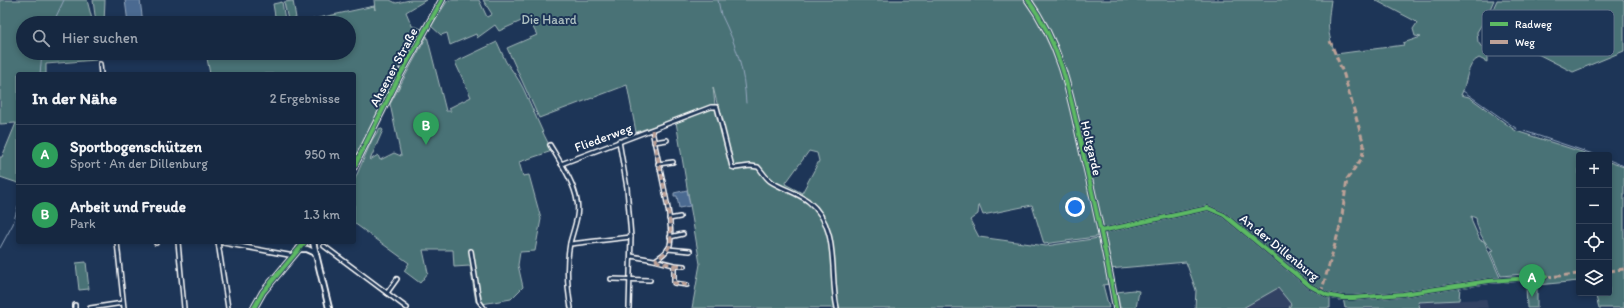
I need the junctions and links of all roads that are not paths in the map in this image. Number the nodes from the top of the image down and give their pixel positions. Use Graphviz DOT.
graph roads {
  1 [pos="442,0"];
  2 [pos="1028,0"];
  3 [pos="100,64"];
  4 [pos="101,72"];
  5 [pos="652,130"];
  6 [pos="668,140"];
  7 [pos="619,141"];
  8 [pos="654,142"];
  9 [pos="550,145"];
  10 [pos="673,162"];
  11 [pos="356,163"];
  12 [pos="561,164"];
  13 [pos="658,164"];
  14 [pos="680,218"];
  15 [pos="669,219"];
  16 [pos="1101,231"];
  17 [pos="683,234"];
  18 [pos="630,237"];
  19 [pos="670,237"];
  20 [pos="117,244"];
  21 [pos="178,244"];
  22 [pos="218,244"];
  23 [pos="229,244"];
  24 [pos="303,244"];
  25 [pos="314,244"];
  26 [pos="570,244"];
  27 [pos="324,246"];
  28 [pos="299,249"];
  29 [pos="668,249"];
  30 [pos="471,251"];
  31 [pos="690,251"];
  32 [pos="316,253"];
  33 [pos="294,256"];
  34 [pos="631,256"];
  35 [pos="655,260"];
  36 [pos="674,265"];
  37 [pos="684,266"];
  38 [pos="1546,277"];
  39 [pos="629,278"];
  40 [pos="397,279"];
  41 [pos="612,279"];
  42 [pos="650,280"];
  43 [pos="687,284"];
  44 [pos="387,293"];
  45 [pos="123,303"];
  46 [pos="90,308"];
  47 [pos="124,308"];
  48 [pos="184,308"];
  49 [pos="228,308"];
  50 [pos="254,308"];
  51 [pos="329,308"];
  52 [pos="407,308"];
  53 [pos="484,308"];
  54 [pos="571,308"];
  55 [pos="629,308"];
  56 [pos="837,308"];
  57 [pos="1116,308"];
  1 -- 11 [label="street, Ahsener Straße"];
  2 -- 16 [label="street, Holtgarde"];
  3 -- 4 [label="street"];
  5 -- 7 [label="street, Fliederweg"];
  5 -- 8 [label="street, Fliederweg"];
  5 -- 56 [label="street, Fliederweg"];
  6 -- 8 [label="street"];
  7 -- 12 [label="street, Fliederweg"];
  7 -- 18 [label="street"];
  8 -- 13 [label="street, Fliederweg"];
  9 -- 12 [label="street"];
  10 -- 13 [label="street"];
  12 -- 26 [label="street"];
  13 -- 15 [label="street, Fliederweg"];
  14 -- 15 [label="street"];
  15 -- 19 [label="street, Fliederweg"];
  16 -- 38 [label="street, An der Dillenburg"];
  16 -- 57 [label="street, Holtgarde"];
  17 -- 19 [label="street"];
  18 -- 26 [label="street"];
  18 -- 34 [label="street"];
  19 -- 29 [label="street, Fliederweg"];
  20 -- 45 [label="street"];
  21 -- 48 [label="street"];
  22 -- 49 [label="street"];
  23 -- 33 [label="street"];
  24 -- 28 [label="street"];
  25 -- 32 [label="street"];
  26 -- 54 [label="street"];
  27 -- 44 [label="street"];
  28 -- 32 [label="street"];
  28 -- 33 [label="street"];
  29 -- 31 [label="street"];
  29 -- 35 [label="street"];
  30 -- 53 [label="street"];
  32 -- 51 [label="street"];
  33 -- 50 [label="street"];
  34 -- 35 [label="street"];
  34 -- 39 [label="street"];
  35 -- 36 [label="street"];
  36 -- 37 [label="street"];
  36 -- 43 [label="street"];
  39 -- 41 [label="street"];
  39 -- 42 [label="street"];
  39 -- 55 [label="street"];
  40 -- 44 [label="street"];
  44 -- 52 [label="street"];
  45 -- 46 [label="street"];
  45 -- 47 [label="street"];
}
